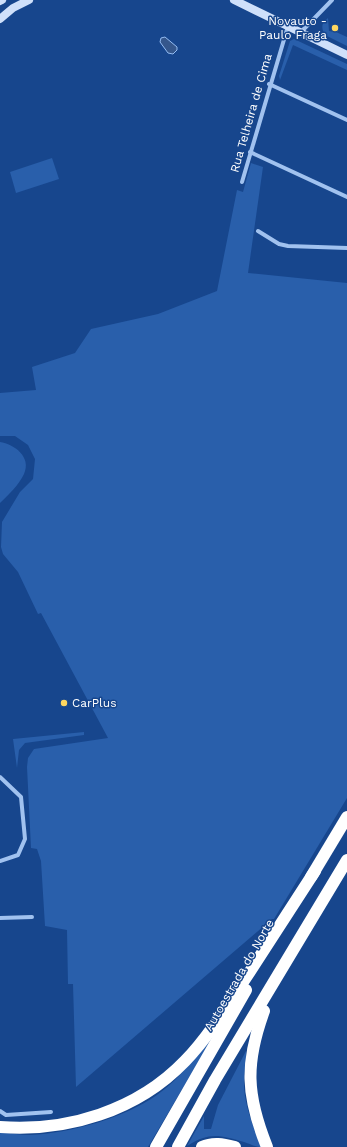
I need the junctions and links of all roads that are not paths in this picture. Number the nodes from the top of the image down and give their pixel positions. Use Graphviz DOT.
graph roads {
  1 [pos="29,0"];
  2 [pos="234,0"];
  3 [pos="329,1"];
  4 [pos="0,19"];
  5 [pos="288,26"];
  6 [pos="301,32"];
  7 [pos="347,55"];
  8 [pos="269,84"];
  9 [pos="347,120"];
  10 [pos="250,152"];
  11 [pos="242,182"];
  12 [pos="347,197"];
  13 [pos="258,231"];
  14 [pos="347,248"];
  15 [pos="0,777"];
  16 [pos="347,817"];
  17 [pos="347,860"];
  18 [pos="0,861"];
  19 [pos="314,871"];
  20 [pos="32,917"];
  21 [pos="0,918"];
  22 [pos="275,983"];
  23 [pos="0,1111"];
  24 [pos="51,1112"];
  25 [pos="0,1127"];
  26 [pos="156,1147"];
  27 [pos="178,1147"];
  28 [pos="202,1147"];
  29 [pos="235,1147"];
  30 [pos="266,1147"];
  1 -- 4 [label="main road"];
  2 -- 5 [label="main road"];
  3 -- 6 [label="street"];
  5 -- 6 [label="main road"];
  5 -- 8 [label="street, Rua Telheira de Cima"];
  6 -- 7 [label="main road"];
  8 -- 9 [label="street"];
  8 -- 10 [label="street, Rua Telheira de Cima"];
  10 -- 11 [label="street, Rua Telheira de Cima"];
  10 -- 12 [label="street"];
  13 -- 14 [label="street"];
  15 -- 18 [label="street"];
  16 -- 19 [label="highway, Autoestrada do Norte"];
  17 -- 22 [label="highway"];
  19 -- 25 [label="highway"];
  19 -- 26 [label="highway, Autoestrada do Norte"];
  20 -- 21 [label="street"];
  22 -- 27 [label="highway"];
  22 -- 30 [label="highway"];
  23 -- 24 [label="street"];
  28 -- 29 [label="highway"];
}
